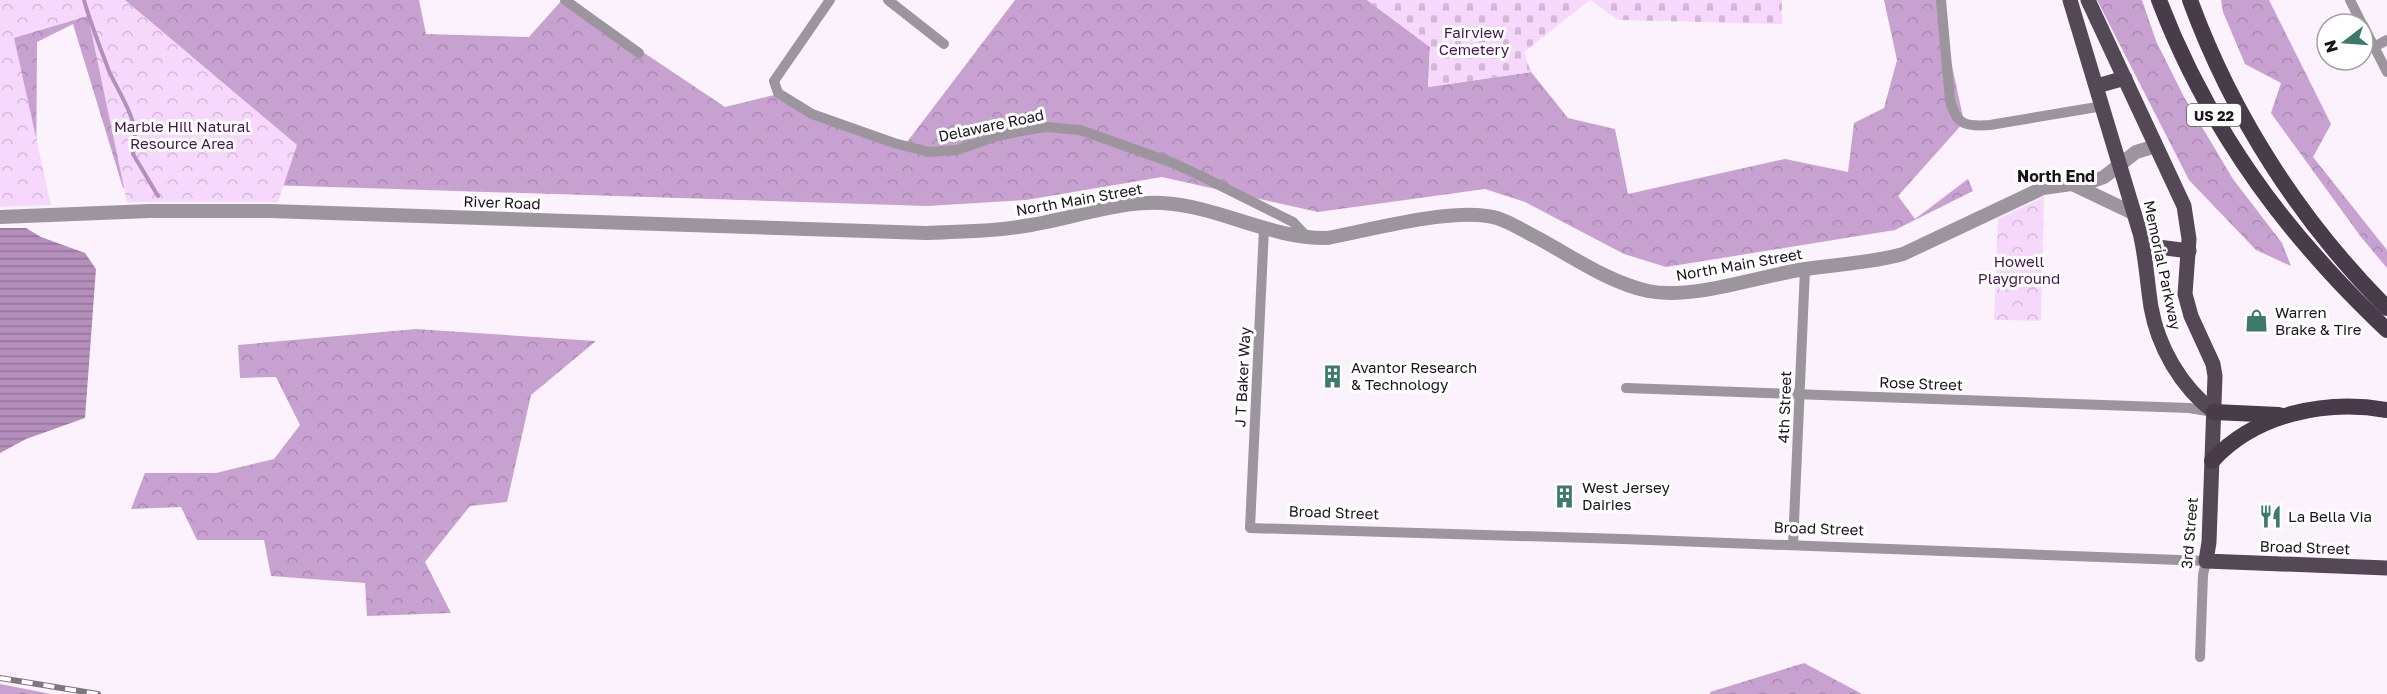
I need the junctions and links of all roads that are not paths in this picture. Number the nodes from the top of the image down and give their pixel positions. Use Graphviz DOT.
graph roads {
  1 [pos="565,0"];
  2 [pos="831,0"];
  3 [pos="888,0"];
  4 [pos="1941,0"];
  5 [pos="2070,0"];
  6 [pos="2088,0"];
  7 [pos="2159,0"];
  8 [pos="2190,0"];
  9 [pos="944,44"];
  10 [pos="2375,49"];
  11 [pos="639,53"];
  12 [pos="2387,72"];
  13 [pos="2125,78"];
  14 [pos="2097,86"];
  15 [pos="2103,106"];
  16 [pos="2156,146"];
  17 [pos="2120,164"];
  18 [pos="2072,184"];
  19 [pos="2134,214"];
  20 [pos="0,217"];
  21 [pos="1004,228"];
  22 [pos="1264,228"];
  23 [pos="1308,238"];
  24 [pos="2143,245"];
  25 [pos="2189,251"];
  26 [pos="1804,269"];
  27 [pos="2387,308"];
  28 [pos="2387,330"];
  29 [pos="1626,388"];
  30 [pos="1800,394"];
  31 [pos="2387,410"];
  32 [pos="2214,412"];
  33 [pos="2287,415"];
  34 [pos="2212,462"];
  35 [pos="1250,528"];
  36 [pos="1793,545"];
  37 [pos="2206,561"];
  38 [pos="2387,568"];
  39 [pos="2200,657"];
  1 -- 11 [label="street"];
  2 -- 23 [label="street, Delaware Road"];
  3 -- 9 [label="street"];
  4 -- 15 [label="street"];
  5 -- 14 [label="main road, Memorial Parkway"];
  6 -- 13 [label="main road, Memorial Parkway"];
  7 -- 28 [label="highway, US 22"];
  8 -- 27 [label="highway, US 22"];
  10 -- 12 [label="street"];
  13 -- 14 [label="main road"];
  13 -- 16 [label="main road, Memorial Parkway"];
  14 -- 15 [label="main road, Memorial Parkway"];
  15 -- 17 [label="main road, Memorial Parkway"];
  16 -- 17 [label="street, North Main Street"];
  16 -- 25 [label="main road, Memorial Parkway"];
  17 -- 18 [label="street, North Main Street"];
  17 -- 19 [label="main road, Memorial Parkway"];
  18 -- 19 [label="street"];
  18 -- 26 [label="street, North Main Street"];
  19 -- 24 [label="main road, Memorial Parkway"];
  20 -- 21 [label="street, River Road"];
  21 -- 22 [label="street, North Main Street"];
  22 -- 23 [label="street, North Main Street"];
  22 -- 35 [label="street, J T Baker Way"];
  23 -- 26 [label="street, North Main Street"];
  24 -- 25 [label="main road"];
  24 -- 32 [label="main road, Memorial Parkway"];
  25 -- 32 [label="main road, Memorial Parkway"];
  26 -- 30 [label="street, 4th Street"];
  29 -- 30 [label="street, Rose Street"];
  30 -- 32 [label="street, Rose Street"];
  30 -- 36 [label="street, 4th Street"];
  31 -- 33 [label="highway"];
  32 -- 33 [label="highway"];
  32 -- 34 [label="main road, 3rd Street"];
  33 -- 34 [label="highway"];
  34 -- 37 [label="main road, 3rd Street"];
  35 -- 36 [label="street, Broad Street"];
  36 -- 37 [label="street, Broad Street"];
  37 -- 38 [label="main road, Broad Street"];
  37 -- 39 [label="street, 3rd Street"];
}
